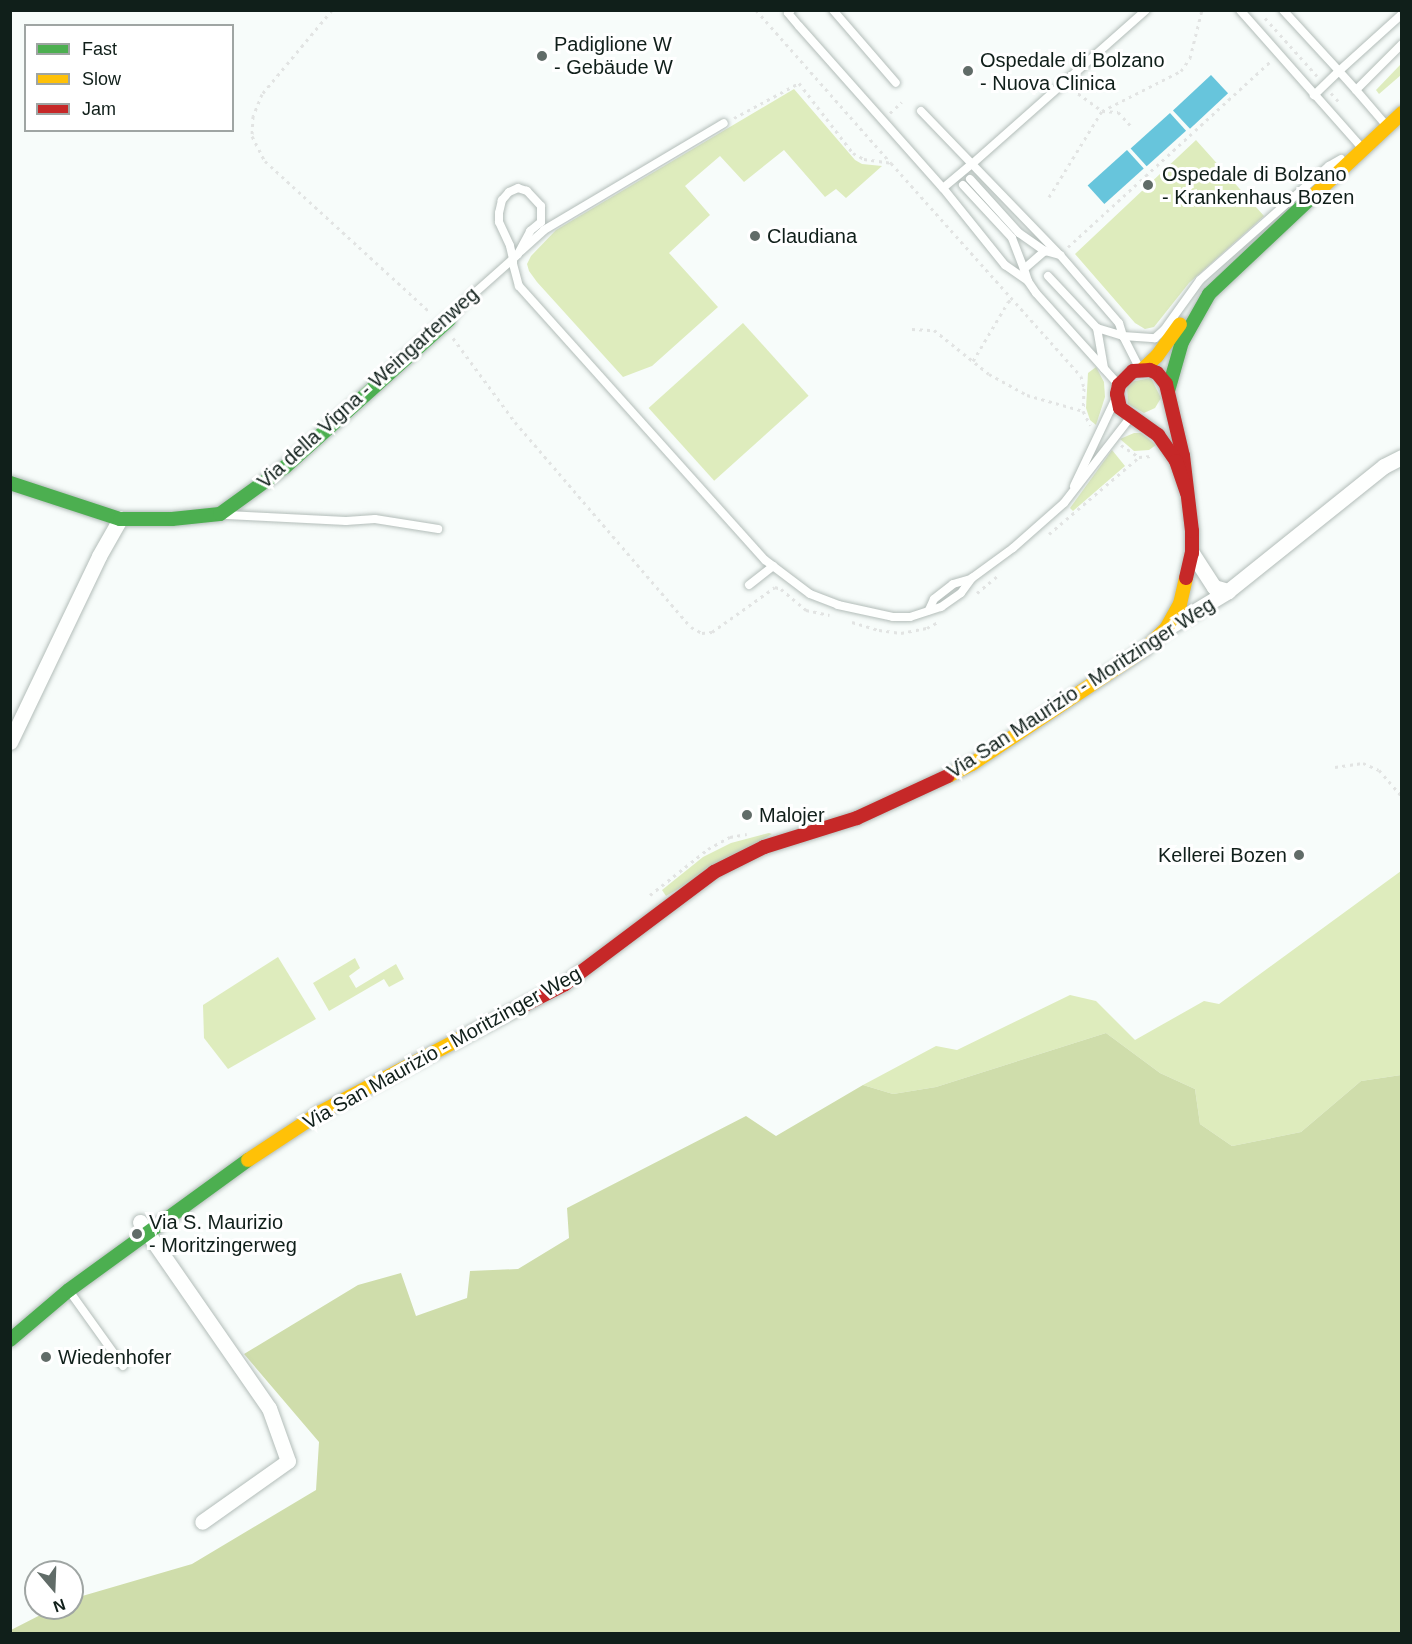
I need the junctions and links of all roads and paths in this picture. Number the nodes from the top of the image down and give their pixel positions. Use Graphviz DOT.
graph roads {
  1 [pos="756,10"];
  2 [pos="791,10"];
  3 [pos="833,10"];
  4 [pos="1146,10"];
  5 [pos="1202,10"];
  6 [pos="1240,10"];
  7 [pos="1283,10"];
  8 [pos="1401,14"];
  9 [pos="1401,44"];
  10 [pos="1279,54"];
  11 [pos="1339,71"];
  12 [pos="896,83"];
  13 [pos="1064,83"];
  14 [pos="1356,90"];
  15 [pos="1314,95"];
  16 [pos="921,111"];
  17 [pos="1102,111"];
  18 [pos="1401,113"];
  19 [pos="724,123"];
  20 [pos="1130,125"];
  21 [pos="1387,126"];
  22 [pos="1362,148"];
  23 [pos="1348,155"];
  24 [pos="891,164"];
  25 [pos="972,164"];
  26 [pos="943,188"];
  27 [pos="1050,197"];
  28 [pos="1045,251"];
  29 [pos="1060,255"];
  30 [pos="515,256"];
  31 [pos="1024,269"];
  32 [pos="1048,276"];
  33 [pos="1028,281"];
  34 [pos="1015,292"];
  35 [pos="1012,297"];
  36 [pos="449,320"];
  37 [pos="1097,328"];
  38 [pos="912,329"];
  39 [pos="1123,336"];
  40 [pos="973,361"];
  41 [pos="1142,369"];
  42 [pos="1107,372"];
  43 [pos="1118,390"];
  44 [pos="1169,393"];
  45 [pos="1083,411"];
  46 [pos="1134,419"];
  47 [pos="1101,432"];
  48 [pos="1112,440"];
  49 [pos="1161,451"];
  50 [pos="1401,457"];
  51 [pos="10,483"];
  52 [pos="1071,493"];
  53 [pos="1187,493"];
  54 [pos="220,514"];
  55 [pos="120,519"];
  56 [pos="438,529"];
  57 [pos="1192,554"];
  58 [pos="773,566"];
  59 [pos="749,585"];
  60 [pos="1228,591"];
  61 [pos="1166,628"];
  62 [pos="10,742"];
  63 [pos="1335,767"];
  64 [pos="1401,796"];
  65 [pos="144,1227"];
  66 [pos="69,1290"];
  67 [pos="10,1340"];
  68 [pos="123,1366"];
  69 [pos="201,1522"];
  1 -- 24 [label="path"];
  2 -- 26 [label="lane"];
  3 -- 12 [label="lane"];
  4 -- 13 [label="lane"];
  5 -- 17 [label="path"];
  6 -- 10 [label="lane"];
  7 -- 11 [label="lane"];
  8 -- 11 [label="lane"];
  9 -- 14 [label="lane"];
  10 -- 15 [label="lane"];
  10 -- 29 [label="path"];
  11 -- 14 [label="lane"];
  11 -- 15 [label="lane"];
  13 -- 17 [label="path"];
  13 -- 25 [label="lane"];
  14 -- 21 [label="lane"];
  15 -- 22 [label="lane"];
  16 -- 25 [label="lane"];
  17 -- 20 [label="path"];
  17 -- 27 [label="path"];
  18 -- 21 [label="main road"];
  19 -- 24 [label="path"];
  19 -- 30 [label="lane, Via della Vigna - Weingartenweg"];
  21 -- 22 [label="main road"];
  22 -- 23 [label="main road"];
  22 -- 44 [label="main road"];
  23 -- 39 [label="lane"];
  23 -- 41 [label="main road"];
  24 -- 35 [label="path"];
  25 -- 26 [label="lane"];
  25 -- 29 [label="lane"];
  26 -- 33 [label="lane"];
  28 -- 29 [label="lane"];
  28 -- 31 [label="lane"];
  28 -- 31 [label="lane"];
  29 -- 39 [label="lane"];
  30 -- 30 [label="lane"];
  30 -- 36 [label="lane, Via della Vigna - Weingartenweg"];
  30 -- 58 [label="lane"];
  31 -- 33 [label="lane"];
  32 -- 37 [label="lane"];
  33 -- 42 [label="lane"];
  34 -- 35 [label="path"];
  35 -- 40 [label="path"];
  35 -- 45 [label="path"];
  36 -- 54 [label="main road, Via della Vigna - Weingartenweg"];
  37 -- 39 [label="lane"];
  37 -- 42 [label="lane"];
  38 -- 40 [label="path"];
  39 -- 41 [label="lane"];
  40 -- 45 [label="path"];
  41 -- 43 [label="main road"];
  41 -- 44 [label="main road"];
  42 -- 43 [label="lane"];
  43 -- 46 [label="main road"];
  43 -- 47 [label="lane"];
  44 -- 46 [label="main road"];
  44 -- 53 [label="main road"];
  45 -- 47 [label="path"];
  46 -- 48 [label="lane"];
  46 -- 49 [label="main road"];
  47 -- 52 [label="lane"];
  48 -- 49 [label="path"];
  48 -- 52 [label="lane"];
  49 -- 53 [label="main road"];
  50 -- 60 [label="street, Via San Maurizio - Moritzinger Weg"];
  51 -- 55 [label="main road, Via della Vigna - Weingartenweg"];
  52 -- 58 [label="lane"];
  53 -- 57 [label="main road"];
  54 -- 55 [label="main road, Via della Vigna - Weingartenweg"];
  54 -- 56 [label="lane, Via della Vigna - Weingartenweg"];
  55 -- 62 [label="street"];
  57 -- 60 [label="street"];
  57 -- 61 [label="main road"];
  58 -- 59 [label="lane"];
  60 -- 61 [label="street, Via San Maurizio - Moritzinger Weg"];
  61 -- 65 [label="main road, Via San Maurizio - Moritzinger Weg"];
  63 -- 64 [label="path"];
  65 -- 66 [label="main road, Via San Maurizio - Moritzinger Weg"];
  65 -- 69 [label="street"];
  66 -- 67 [label="main road, Via San Maurizio - Moritzinger Weg"];
  66 -- 68 [label="lane"];
}
